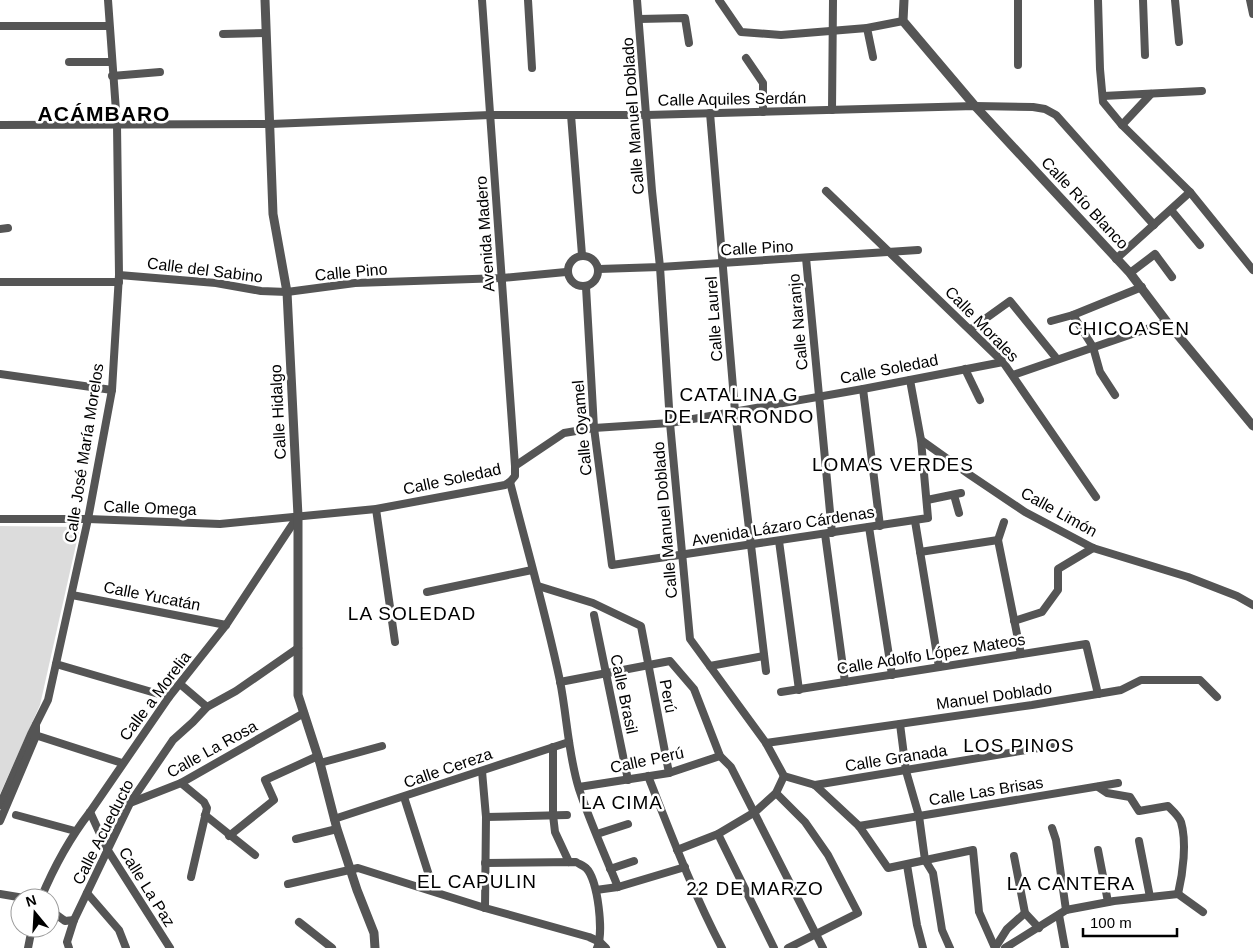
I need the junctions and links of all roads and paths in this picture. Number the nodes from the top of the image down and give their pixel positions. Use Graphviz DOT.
graph roads {
  1 [pos="108,0"];
  2 [pos="265,0"];
  3 [pos="482,0"];
  4 [pos="528,0"];
  5 [pos="637,0"];
  6 [pos="719,0"];
  7 [pos="833,0"];
  8 [pos="904,0"];
  9 [pos="1018,0"];
  10 [pos="1098,0"];
  11 [pos="1143,0"];
  12 [pos="1175,0"];
  13 [pos="1250,0"];
  14 [pos="1253,14"];
  15 [pos="639,19"];
  16 [pos="902,22"];
  17 [pos="0,26"];
  18 [pos="109,26"];
  19 [pos="867,28"];
  20 [pos="832,30"];
  21 [pos="266,33"];
  22 [pos="223,34"];
  23 [pos="1179,42"];
  24 [pos="689,44"];
  25 [pos="1145,55"];
  26 [pos="873,56"];
  27 [pos="746,58"];
  28 [pos="69,62"];
  29 [pos="111,62"];
  30 [pos="1018,65"];
  31 [pos="532,68"];
  32 [pos="160,72"];
  33 [pos="112,76"];
  34 [pos="1202,91"];
  35 [pos="1151,94"];
  36 [pos="1103,96"];
  37 [pos="975,106"];
  38 [pos="832,110"];
  39 [pos="763,112"];
  40 [pos="710,113"];
  41 [pos="490,115"];
  42 [pos="571,115"];
  43 [pos="647,115"];
  44 [pos="271,124"];
  45 [pos="0,125"];
  46 [pos="117,125"];
  47 [pos="1122,126"];
  48 [pos="826,191"];
  49 [pos="1190,192"];
  50 [pos="1171,210"];
  51 [pos="1154,225"];
  52 [pos="1200,245"];
  53 [pos="918,250"];
  54 [pos="890,253"];
  55 [pos="582,255"];
  56 [pos="806,258"];
  57 [pos="1116,259"];
  58 [pos="724,263"];
  59 [pos="660,267"];
  60 [pos="599,269"];
  61 [pos="1253,270"];
  62 [pos="566,272"];
  63 [pos="1130,273"];
  64 [pos="1172,277"];
  65 [pos="119,278"];
  66 [pos="502,278"];
  67 [pos="0,282"];
  68 [pos="586,287"];
  69 [pos="1142,287"];
  70 [pos="287,292"];
  71 [pos="1073,315"];
  72 [pos="1051,321"];
  73 [pos="1167,322"];
  74 [pos="971,329"];
  75 [pos="1093,346"];
  76 [pos="1057,359"];
  77 [pos="1003,362"];
  78 [pos="965,369"];
  79 [pos="0,374"];
  80 [pos="1013,375"];
  81 [pos="910,380"];
  82 [pos="112,390"];
  83 [pos="863,390"];
  84 [pos="1115,395"];
  85 [pos="819,396"];
  86 [pos="980,400"];
  87 [pos="735,411"];
  88 [pos="670,422"];
  89 [pos="1253,426"];
  90 [pos="594,428"];
  91 [pos="921,440"];
  92 [pos="515,466"];
  93 [pos="510,482"];
  94 [pos="1096,497"];
  95 [pos="927,500"];
  96 [pos="376,509"];
  97 [pos="959,513"];
  98 [pos="298,516"];
  99 [pos="0,518"];
  100 [pos="88,519"];
  101 [pos="915,520"];
  102 [pos="1004,522"];
  103 [pos="880,526"];
  104 [pos="869,527"];
  105 [pos="828,534"];
  106 [pos="998,540"];
  107 [pos="779,541"];
  108 [pos="751,545"];
  109 [pos="1093,548"];
  110 [pos="920,552"];
  111 [pos="683,555"];
  112 [pos="612,566"];
  113 [pos="532,570"];
  114 [pos="538,586"];
  115 [pos="427,592"];
  116 [pos="72,595"];
  117 [pos="1253,605"];
  118 [pos="594,614"];
  119 [pos="1014,621"];
  120 [pos="226,625"];
  121 [pos="395,642"];
  122 [pos="298,648"];
  123 [pos="1021,654"];
  124 [pos="764,656"];
  125 [pos="56,664"];
  126 [pos="648,666"];
  127 [pos="710,666"];
  128 [pos="939,667"];
  129 [pos="766,671"];
  130 [pos="605,674"];
  131 [pos="892,675"];
  132 [pos="560,682"];
  133 [pos="845,682"];
  134 [pos="180,684"];
  135 [pos="799,690"];
  136 [pos="781,692"];
  137 [pos="1098,694"];
  138 [pos="1217,697"];
  139 [pos="169,698"];
  140 [pos="207,707"];
  141 [pos="304,713"];
  142 [pos="900,724"];
  143 [pos="33,735"];
  144 [pos="569,742"];
  145 [pos="766,743"];
  146 [pos="1069,743"];
  147 [pos="382,746"];
  148 [pos="554,747"];
  149 [pos="720,756"];
  150 [pos="319,760"];
  151 [pos="122,764"];
  152 [pos="482,771"];
  153 [pos="906,771"];
  154 [pos="669,772"];
  155 [pos="648,776"];
  156 [pos="783,777"];
  157 [pos="628,780"];
  158 [pos="181,783"];
  159 [pos="1118,783"];
  160 [pos="815,785"];
  161 [pos="579,787"];
  162 [pos="1098,787"];
  163 [pos="776,791"];
  164 [pos="404,797"];
  165 [pos="130,803"];
  166 [pos="0,805"];
  167 [pos="205,811"];
  168 [pos="90,812"];
  169 [pos="755,812"];
  170 [pos="16,815"];
  171 [pos="553,815"];
  172 [pos="567,815"];
  173 [pos="918,816"];
  174 [pos="486,817"];
  175 [pos="334,819"];
  176 [pos="0,821"];
  177 [pos="628,824"];
  178 [pos="859,826"];
  179 [pos="1052,828"];
  180 [pos="337,829"];
  181 [pos="75,831"];
  182 [pos="597,834"];
  183 [pos="718,834"];
  184 [pos="229,836"];
  185 [pos="296,839"];
  186 [pos="1139,841"];
  187 [pos="107,849"];
  188 [pos="677,850"];
  189 [pos="1098,850"];
  190 [pos="255,855"];
  191 [pos="1014,856"];
  192 [pos="925,860"];
  193 [pos="634,861"];
  194 [pos="569,862"];
  195 [pos="485,863"];
  196 [pos="907,864"];
  197 [pos="685,867"];
  198 [pos="610,869"];
  199 [pos="351,870"];
  200 [pos="191,877"];
  201 [pos="288,884"];
  202 [pos="45,888"];
  203 [pos="618,888"];
  204 [pos="596,890"];
  205 [pos="434,891"];
  206 [pos="87,893"];
  207 [pos="1178,894"];
  208 [pos="1150,897"];
  209 [pos="1108,902"];
  210 [pos="485,908"];
  211 [pos="1066,910"];
  212 [pos="1203,912"];
  213 [pos="1025,913"];
  214 [pos="1059,915"];
  215 [pos="60,917"];
  216 [pos="74,920"];
  217 [pos="299,922"];
  218 [pos="1039,928"];
  219 [pos="816,934"];
  220 [pos="601,943"];
  221 [pos="69,948"];
  222 [pos="126,948"];
  223 [pos="170,948"];
  224 [pos="332,948"];
  225 [pos="375,948"];
  226 [pos="722,948"];
  227 [pos="774,948"];
  228 [pos="788,948"];
  229 [pos="823,948"];
  230 [pos="923,948"];
  231 [pos="950,948"];
  232 [pos="995,948"];
  233 [pos="1005,948"];
  234 [pos="1065,948"];
  1 -- 18 [label="street, Calle José María Morelos"];
  2 -- 21 [label="street, Calle Hidalgo"];
  3 -- 41 [label="street, Avenida Madero"];
  4 -- 31 [label="street"];
  5 -- 15 [label="street, Calle Manuel Doblado"];
  6 -- 20 [label="street"];
  7 -- 20 [label="street"];
  8 -- 16 [label="street"];
  9 -- 30 [label="street"];
  10 -- 36 [label="street"];
  11 -- 25 [label="street"];
  12 -- 23 [label="street"];
  13 -- 14 [label="street"];
  15 -- 24 [label="street"];
  15 -- 43 [label="street, Calle Manuel Doblado"];
  16 -- 19 [label="street"];
  16 -- 37 [label="street, Calle Río Blanco"];
  17 -- 18 [label="street"];
  18 -- 29 [label="street, Calle José María Morelos"];
  19 -- 20 [label="street"];
  19 -- 26 [label="street"];
  20 -- 38 [label="street"];
  21 -- 22 [label="street"];
  21 -- 44 [label="street, Calle Hidalgo"];
  27 -- 39 [label="street"];
  28 -- 29 [label="street"];
  29 -- 33 [label="street, Calle José María Morelos"];
  32 -- 33 [label="street"];
  33 -- 46 [label="street, Calle José María Morelos"];
  34 -- 35 [label="street"];
  35 -- 36 [label="street"];
  35 -- 47 [label="street"];
  36 -- 47 [label="street"];
  37 -- 38 [label="street, Calle Aquiles Serdán"];
  37 -- 51 [label="street, Calle Aquiles Serdán"];
  37 -- 57 [label="street, Calle Río Blanco"];
  38 -- 39 [label="street, Calle Aquiles Serdán"];
  39 -- 40 [label="street, Calle Aquiles Serdán"];
  40 -- 43 [label="street, Calle Aquiles Serdán"];
  40 -- 58 [label="street, Calle Laurel"];
  41 -- 42 [label="street, Calle Aquiles Serdán"];
  41 -- 44 [label="street, Calle Aquiles Serdán"];
  41 -- 66 [label="street, Avenida Madero"];
  42 -- 43 [label="street, Calle Aquiles Serdán"];
  42 -- 55 [label="street"];
  43 -- 59 [label="street, Calle Manuel Doblado"];
  44 -- 46 [label="street, Calle Aquiles Serdán"];
  44 -- 70 [label="street, Calle Hidalgo"];
  45 -- 46 [label="street, Calle Aquiles Serdán"];
  46 -- 65 [label="street, Calle José María Morelos"];
  47 -- 49 [label="street"];
  48 -- 54 [label="street, Calle Morales"];
  49 -- 50 [label="street"];
  49 -- 61 [label="street"];
  50 -- 51 [label="street"];
  50 -- 52 [label="street"];
  51 -- 57 [label="street"];
  53 -- 54 [label="street, Calle Pino"];
  54 -- 56 [label="street, Calle Pino"];
  54 -- 74 [label="street, Calle Morales"];
  55 -- 60 [label="street"];
  55 -- 62 [label="street"];
  56 -- 58 [label="street, Calle Pino"];
  56 -- 85 [label="street, Calle Naranjo"];
  57 -- 63 [label="street, Calle Río Blanco"];
  58 -- 59 [label="street, Calle Pino"];
  58 -- 87 [label="street, Calle Laurel"];
  59 -- 60 [label="street, Calle Pino"];
  59 -- 88 [label="street, Calle Manuel Doblado"];
  60 -- 68 [label="street"];
  62 -- 66 [label="street, Calle Pino"];
  62 -- 68 [label="street"];
  63 -- 64 [label="street"];
  63 -- 69 [label="street, Calle Río Blanco"];
  65 -- 67 [label="street, Calle del Sabino"];
  65 -- 70 [label="street, Calle del Sabino"];
  65 -- 82 [label="street, Calle José María Morelos"];
  66 -- 70 [label="street, Calle Pino"];
  66 -- 92 [label="street, Avenida Madero"];
  68 -- 90 [label="street, Calle Oyamel"];
  69 -- 71 [label="street"];
  69 -- 73 [label="street, Calle Río Blanco"];
  70 -- 98 [label="street, Calle Hidalgo"];
  71 -- 72 [label="street"];
  71 -- 75 [label="street"];
  73 -- 75 [label="street"];
  73 -- 89 [label="street, Calle Río Blanco"];
  74 -- 76 [label="street"];
  74 -- 77 [label="street, Calle Morales"];
  75 -- 76 [label="street"];
  75 -- 84 [label="street"];
  76 -- 80 [label="street"];
  77 -- 78 [label="street, Calle Soledad"];
  77 -- 80 [label="street, Calle Morales"];
  78 -- 81 [label="street, Calle Soledad"];
  78 -- 86 [label="street"];
  79 -- 82 [label="street"];
  80 -- 94 [label="street, Calle Morales"];
  81 -- 83 [label="street, Calle Soledad"];
  81 -- 91 [label="street"];
  82 -- 100 [label="street, Calle José María Morelos"];
  83 -- 85 [label="street, Calle Soledad"];
  83 -- 103 [label="street"];
  85 -- 87 [label="street, Calle Soledad"];
  85 -- 105 [label="street, Calle Naranjo"];
  87 -- 88 [label="street, Calle Soledad"];
  87 -- 108 [label="street, Calle Laurel"];
  88 -- 90 [label="street, Calle Soledad"];
  88 -- 111 [label="street, Calle Manuel Doblado"];
  90 -- 92 [label="street, Calle Soledad"];
  90 -- 112 [label="street, Calle Oyamel"];
  91 -- 95 [label="street"];
  91 -- 109 [label="street, Calle Limón"];
  92 -- 93 [label="street, Calle Soledad"];
  93 -- 96 [label="street, Calle Soledad"];
  93 -- 113 [label="street"];
  95 -- 97 [label="street"];
  95 -- 101 [label="street, Avenida Lázaro Cárdenas"];
  96 -- 98 [label="street, Calle Soledad"];
  96 -- 121 [label="street"];
  98 -- 100 [label="street, Calle Omega"];
  98 -- 120 [label="street, Calle a Morelia"];
  98 -- 122 [label="street, Calle Hidalgo"];
  99 -- 100 [label="street, Calle Omega"];
  100 -- 116 [label="street, Calle José María Morelos"];
  101 -- 103 [label="street, Avenida Lázaro Cárdenas"];
  101 -- 110 [label="street"];
  102 -- 106 [label="street"];
  103 -- 104 [label="street, Avenida Lázaro Cárdenas"];
  104 -- 105 [label="street, Avenida Lázaro Cárdenas"];
  104 -- 131 [label="street"];
  105 -- 107 [label="street, Avenida Lázaro Cárdenas"];
  105 -- 133 [label="street, Calle Naranjo"];
  106 -- 110 [label="street"];
  106 -- 119 [label="street"];
  107 -- 108 [label="street, Avenida Lázaro Cárdenas"];
  107 -- 135 [label="street"];
  108 -- 111 [label="street, Avenida Lázaro Cárdenas"];
  108 -- 124 [label="street, Calle Laurel"];
  109 -- 117 [label="street, Calle Limón"];
  109 -- 119 [label="street"];
  110 -- 128 [label="street"];
  111 -- 112 [label="street, Avenida Lázaro Cárdenas"];
  111 -- 127 [label="street, Calle Manuel Doblado"];
  113 -- 114 [label="street"];
  113 -- 115 [label="street"];
  114 -- 126 [label="street, Perú"];
  114 -- 132 [label="street"];
  116 -- 120 [label="street, Calle Yucatán"];
  116 -- 125 [label="street, Calle José María Morelos"];
  118 -- 130 [label="street, Calle Brasil"];
  119 -- 123 [label="street"];
  120 -- 134 [label="street, Calle a Morelia"];
  122 -- 140 [label="street, Calle Acueducto"];
  122 -- 141 [label="street, Calle Hidalgo"];
  123 -- 128 [label="street, Calle Adolfo López Mateos"];
  123 -- 137 [label="street, Calle Adolfo López Mateos"];
  124 -- 127 [label="street"];
  124 -- 129 [label="street, Calle Laurel"];
  125 -- 139 [label="street"];
  125 -- 143 [label="street, Calle José María Morelos"];
  126 -- 130 [label="street"];
  126 -- 149 [label="street"];
  126 -- 154 [label="street, Perú"];
  127 -- 145 [label="street, Calle Manuel Doblado"];
  128 -- 131 [label="street, Calle Adolfo López Mateos"];
  130 -- 132 [label="street"];
  130 -- 157 [label="street, Calle Brasil"];
  131 -- 133 [label="street, Calle Adolfo López Mateos"];
  132 -- 144 [label="street"];
  133 -- 135 [label="street, Calle Adolfo López Mateos"];
  134 -- 139 [label="street, Calle a Morelia"];
  134 -- 140 [label="street"];
  135 -- 136 [label="street, Calle Adolfo López Mateos"];
  137 -- 138 [label="street, Manuel Doblado"];
  137 -- 142 [label="street, Manuel Doblado"];
  139 -- 151 [label="street, Calle a Morelia"];
  140 -- 165 [label="street, Calle Acueducto"];
  141 -- 150 [label="street, Calle Hidalgo"];
  141 -- 158 [label="street, Calle La Rosa"];
  142 -- 145 [label="street, Manuel Doblado"];
  142 -- 153 [label="street"];
  143 -- 151 [label="street"];
  143 -- 166 [label="street, Calle José María Morelos"];
  143 -- 176 [label="street, Calle José María Morelos"];
  144 -- 148 [label="street, Calle Cereza"];
  144 -- 161 [label="street"];
  145 -- 156 [label="street, Calle Manuel Doblado"];
  146 -- 153 [label="street, Calle Granada"];
  147 -- 150 [label="street"];
  148 -- 152 [label="street, Calle Cereza"];
  148 -- 171 [label="street"];
  149 -- 154 [label="street, Calle Perú"];
  149 -- 169 [label="street"];
  150 -- 175 [label="street, Calle Hidalgo"];
  150 -- 184 [label="street"];
  151 -- 168 [label="street, Calle a Morelia"];
  152 -- 164 [label="street, Calle Cereza"];
  152 -- 174 [label="street"];
  153 -- 160 [label="street, Calle Granada"];
  153 -- 173 [label="street"];
  154 -- 155 [label="street, Calle Perú"];
  155 -- 157 [label="street, Calle Perú"];
  155 -- 188 [label="street"];
  156 -- 160 [label="street"];
  156 -- 163 [label="street"];
  157 -- 161 [label="street, Calle Perú"];
  158 -- 165 [label="street, Calle La Rosa"];
  158 -- 167 [label="street"];
  159 -- 162 [label="street, Calle Las Brisas"];
  160 -- 178 [label="street"];
  161 -- 182 [label="street"];
  162 -- 173 [label="street, Calle Las Brisas"];
  162 -- 207 [label="street"];
  163 -- 169 [label="street"];
  163 -- 219 [label="street"];
  164 -- 175 [label="street, Calle Cereza"];
  164 -- 205 [label="street"];
  165 -- 187 [label="street, Calle Acueducto"];
  167 -- 184 [label="street"];
  167 -- 200 [label="street"];
  168 -- 181 [label="street, Calle a Morelia"];
  168 -- 187 [label="street, Calle La Paz"];
  169 -- 183 [label="street"];
  169 -- 219 [label="street"];
  170 -- 181 [label="street"];
  171 -- 172 [label="street"];
  171 -- 174 [label="street"];
  171 -- 194 [label="street"];
  173 -- 178 [label="street, Calle Las Brisas"];
  173 -- 192 [label="street"];
  174 -- 195 [label="street"];
  175 -- 180 [label="street, Calle Hidalgo"];
  177 -- 182 [label="street"];
  178 -- 196 [label="street"];
  179 -- 211 [label="street"];
  180 -- 185 [label="street"];
  180 -- 199 [label="street, Calle Hidalgo"];
  181 -- 202 [label="street, Calle a Morelia"];
  182 -- 198 [label="street"];
  183 -- 188 [label="street"];
  183 -- 227 [label="street"];
  184 -- 190 [label="street"];
  186 -- 208 [label="street"];
  187 -- 206 [label="street, Calle Acueducto"];
  187 -- 223 [label="street, Calle La Paz"];
  188 -- 197 [label="street"];
  189 -- 209 [label="street"];
  191 -- 213 [label="street"];
  192 -- 196 [label="street"];
  192 -- 231 [label="street"];
  192 -- 232 [label="street"];
  193 -- 198 [label="street"];
  194 -- 195 [label="street"];
  194 -- 204 [label="street"];
  195 -- 210 [label="street"];
  196 -- 230 [label="street"];
  197 -- 203 [label="street"];
  197 -- 226 [label="street"];
  198 -- 203 [label="street"];
  199 -- 201 [label="street"];
  199 -- 205 [label="street"];
  199 -- 225 [label="street, Calle Hidalgo"];
  203 -- 204 [label="street"];
  204 -- 220 [label="street"];
  205 -- 210 [label="street"];
  206 -- 216 [label="street, Calle Acueducto"];
  206 -- 222 [label="street"];
  207 -- 208 [label="street"];
  207 -- 212 [label="street"];
  208 -- 209 [label="street"];
  209 -- 211 [label="street"];
  210 -- 220 [label="street"];
  211 -- 214 [label="street"];
  213 -- 218 [label="street"];
  213 -- 232 [label="street"];
  214 -- 218 [label="street"];
  214 -- 234 [label="street"];
  215 -- 216 [label="street"];
  216 -- 221 [label="street, Calle Acueducto"];
  217 -- 224 [label="street"];
  218 -- 233 [label="street"];
  219 -- 228 [label="street"];
  219 -- 229 [label="street"];
}
